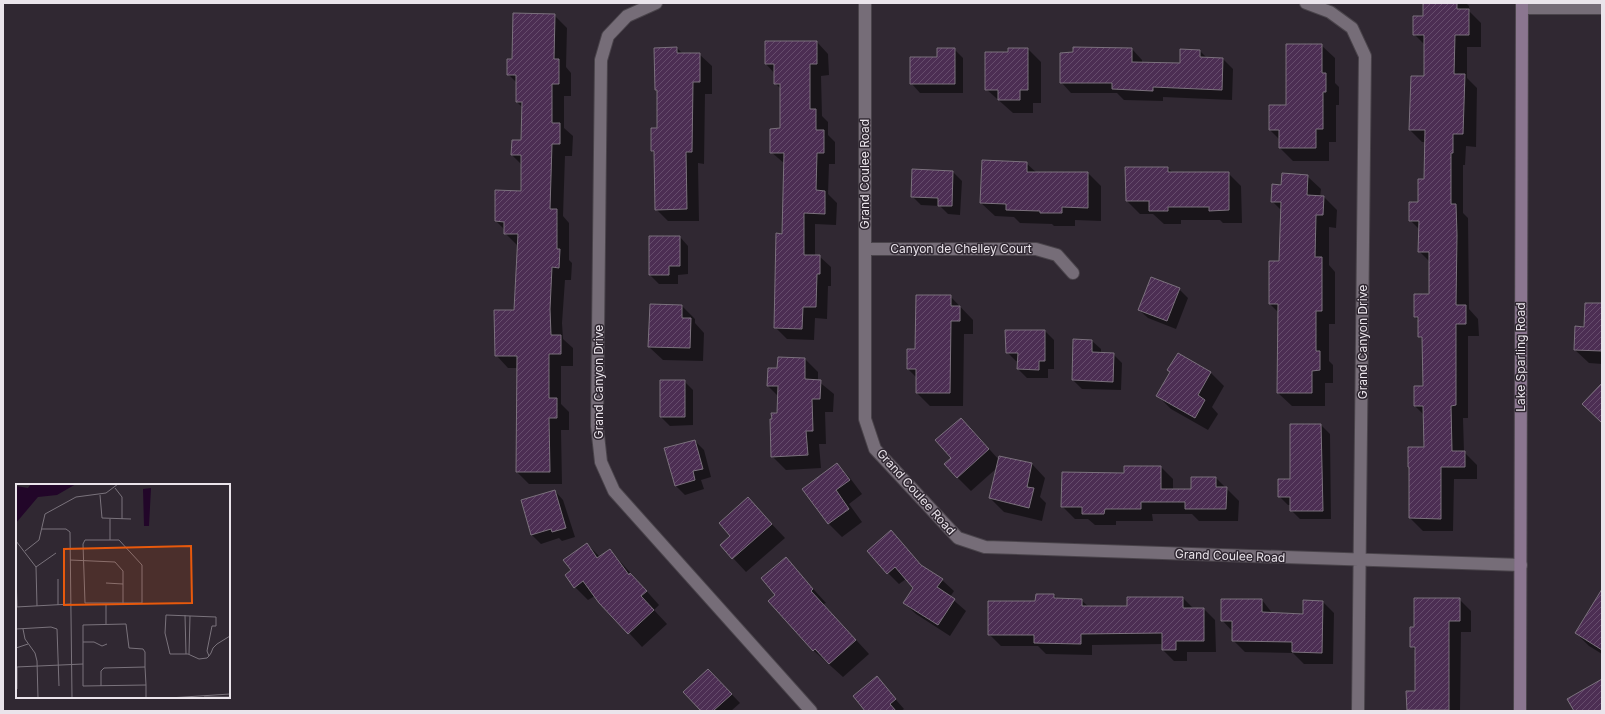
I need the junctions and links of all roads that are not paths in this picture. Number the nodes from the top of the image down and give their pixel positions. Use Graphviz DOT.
graph roads {
  1 [pos="656,3"];
  2 [pos="865,3"];
  3 [pos="1306,3"];
  4 [pos="1522,6"];
  5 [pos="1602,8"];
  6 [pos="865,249"];
  7 [pos="1073,273"];
  8 [pos="1361,561"];
  9 [pos="1521,565"];
  10 [pos="811,711"];
  11 [pos="1358,711"];
  12 [pos="1520,711"];
  1 -- 10 [label="street, Grand Canyon Drive"];
  2 -- 6 [label="street, Grand Coulee Road"];
  3 -- 8 [label="street, Grand Canyon Drive"];
  4 -- 5 [label="street"];
  4 -- 9 [label="street, Lake Sparling Road"];
  6 -- 7 [label="street, Canyon de Chelley Court"];
  6 -- 8 [label="street, Grand Coulee Road"];
  8 -- 9 [label="street, Grand Coulee Road"];
  8 -- 11 [label="street, Grand Canyon Drive"];
  9 -- 12 [label="street, Lake Sparling Road"];
}
